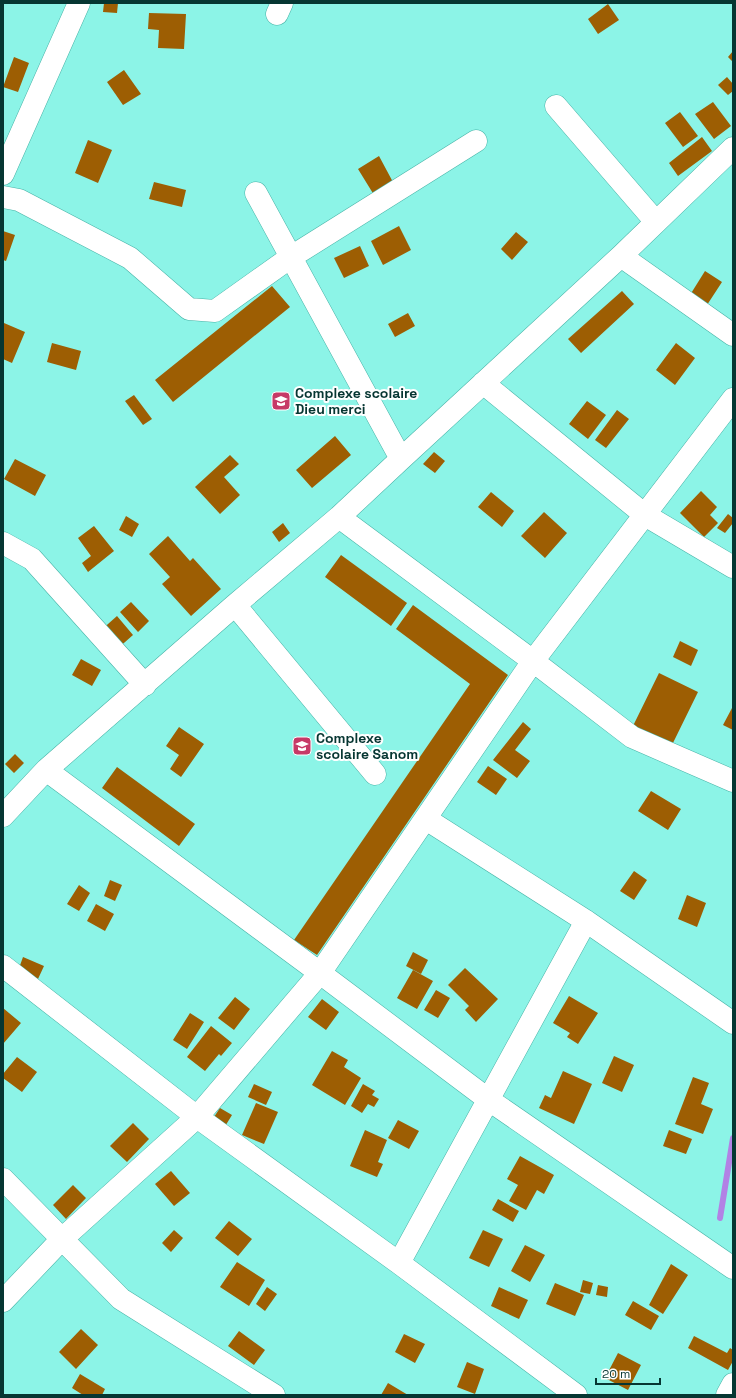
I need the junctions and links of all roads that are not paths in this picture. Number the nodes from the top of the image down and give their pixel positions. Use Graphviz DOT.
graph roads {
  1 [pos="79,3"];
  2 [pos="556,106"];
  3 [pos="476,141"];
  4 [pos="733,148"];
  5 [pos="3,174"];
  6 [pos="256,193"];
  7 [pos="3,197"];
  8 [pos="656,222"];
  9 [pos="621,256"];
  10 [pos="291,257"];
  11 [pos="733,335"];
  12 [pos="483,383"];
  13 [pos="733,399"];
  14 [pos="400,458"];
  15 [pos="645,515"];
  16 [pos="339,517"];
  17 [pos="3,543"];
  18 [pos="733,567"];
  19 [pos="234,605"];
  20 [pos="533,662"];
  21 [pos="145,684"];
  22 [pos="46,770"];
  23 [pos="374,774"];
  24 [pos="733,781"];
  25 [pos="3,816"];
  26 [pos="426,819"];
  27 [pos="586,921"];
  28 [pos="3,966"];
  29 [pos="320,973"];
  30 [pos="733,1023"];
  31 [pos="489,1100"];
  32 [pos="197,1117"];
  33 [pos="3,1179"];
  34 [pos="62,1239"];
  35 [pos="399,1263"];
  36 [pos="733,1268"];
  37 [pos="3,1302"];
  38 [pos="733,1384"];
  39 [pos="274,1395"];
  40 [pos="576,1395"];
  41 [pos="727,1395"];
  1 -- 5 [label="street"];
  2 -- 8 [label="street"];
  3 -- 10 [label="street"];
  4 -- 8 [label="street"];
  6 -- 10 [label="street"];
  7 -- 10 [label="street"];
  8 -- 9 [label="street"];
  9 -- 11 [label="street"];
  9 -- 12 [label="street"];
  10 -- 14 [label="street"];
  12 -- 14 [label="street"];
  12 -- 15 [label="street"];
  13 -- 15 [label="street"];
  14 -- 16 [label="street"];
  15 -- 18 [label="street"];
  15 -- 20 [label="street"];
  16 -- 19 [label="street"];
  16 -- 20 [label="street"];
  17 -- 21 [label="street"];
  19 -- 21 [label="street"];
  19 -- 23 [label="street"];
  20 -- 24 [label="street"];
  20 -- 26 [label="street"];
  21 -- 22 [label="street"];
  22 -- 25 [label="street"];
  22 -- 29 [label="street"];
  26 -- 27 [label="street"];
  26 -- 29 [label="street"];
  27 -- 30 [label="street"];
  27 -- 31 [label="street"];
  28 -- 32 [label="street"];
  29 -- 31 [label="street"];
  29 -- 32 [label="street"];
  31 -- 35 [label="street"];
  31 -- 36 [label="street"];
  32 -- 34 [label="street"];
  32 -- 35 [label="street"];
  33 -- 34 [label="street"];
  34 -- 37 [label="street"];
  34 -- 39 [label="street"];
  35 -- 40 [label="street"];
  38 -- 41 [label="street"];
}
